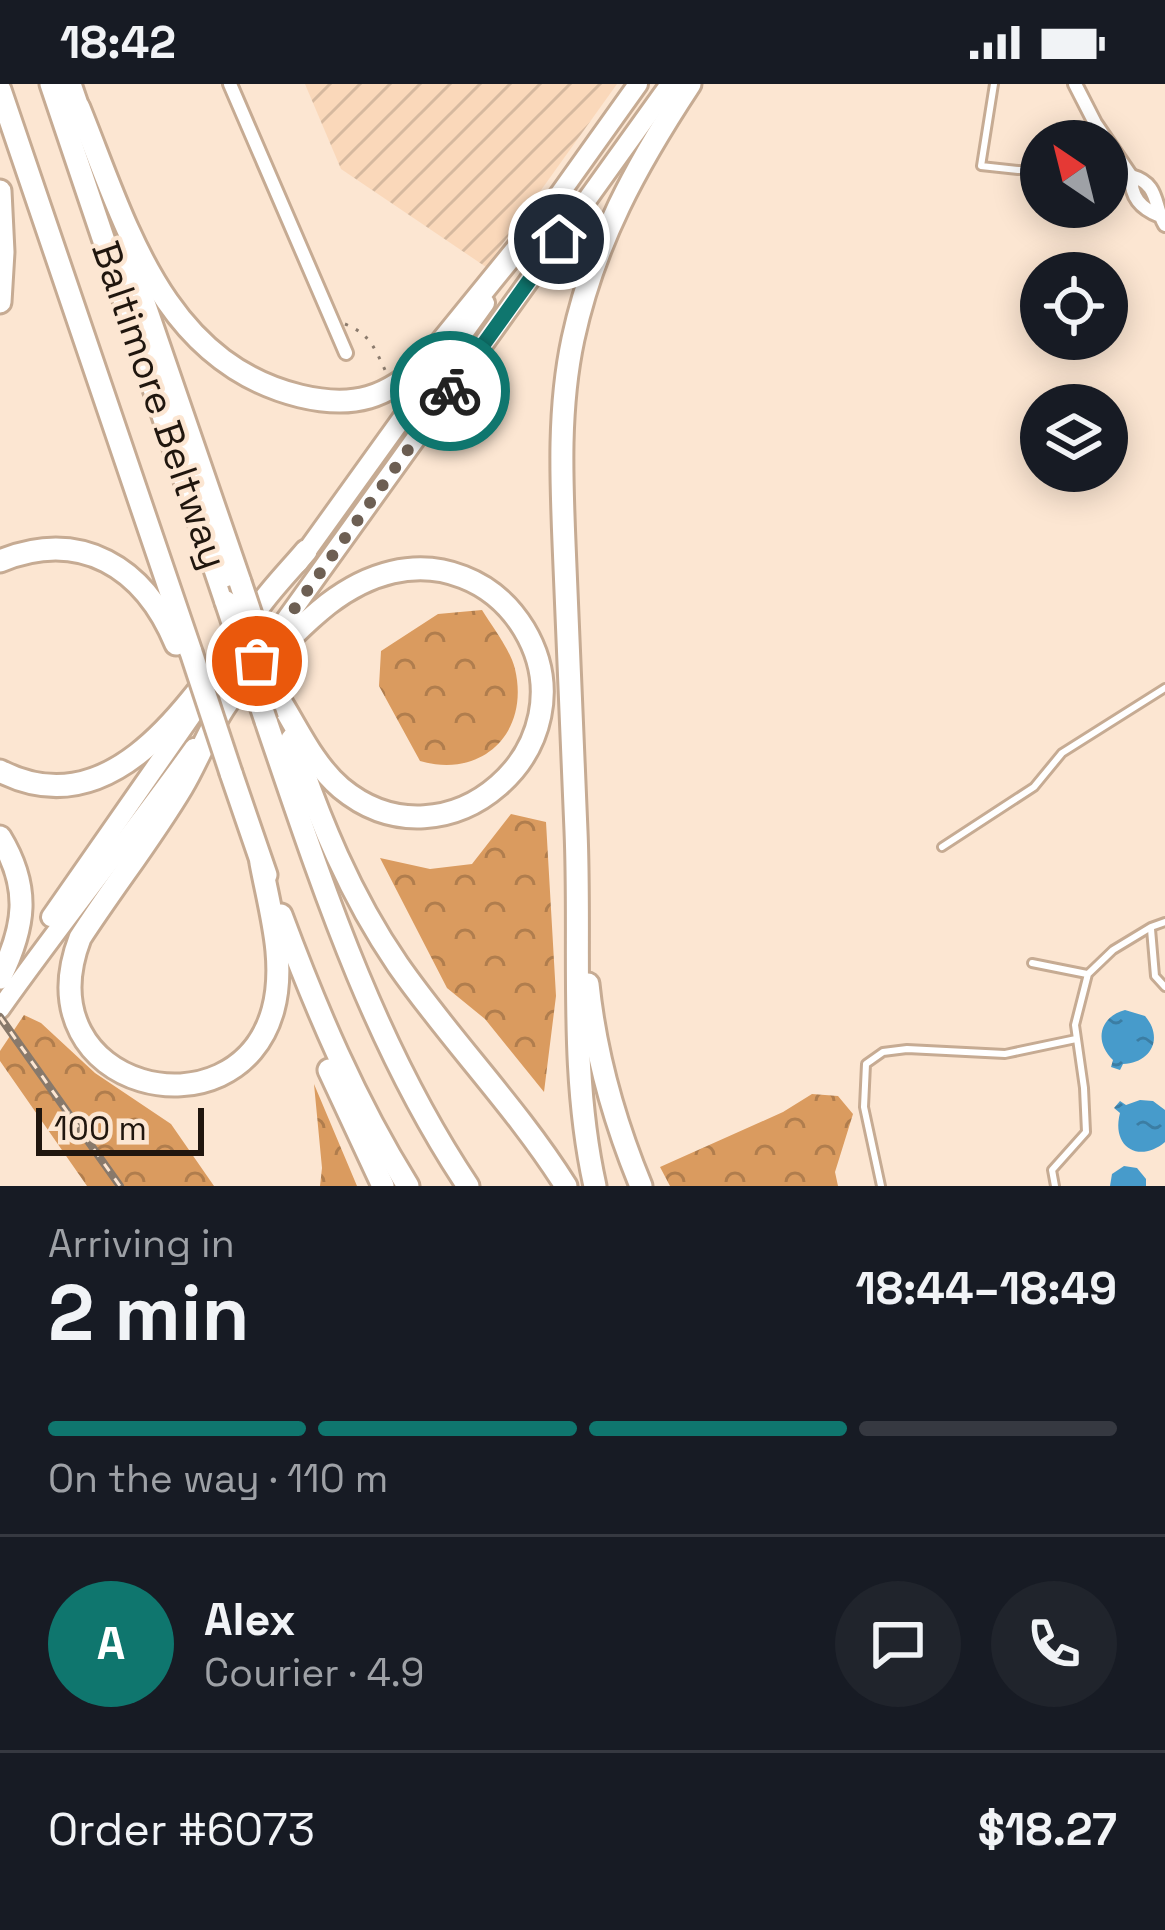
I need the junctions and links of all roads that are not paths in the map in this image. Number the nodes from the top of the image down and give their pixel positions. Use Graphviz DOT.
graph roads {
  1 [pos="51,84"];
  2 [pos="70,84"];
  3 [pos="230,84"];
  4 [pos="638,84"];
  5 [pos="655,84"];
  6 [pos="670,84"];
  7 [pos="690,84"];
  8 [pos="994,84"];
  9 [pos="1075,84"];
  10 [pos="0,90"];
  11 [pos="79,108"];
  12 [pos="1093,120"];
  13 [pos="1020,170"];
  14 [pos="1128,172"];
  15 [pos="0,191"];
  16 [pos="548,211"];
  17 [pos="1162,220"];
  18 [pos="559,239"];
  19 [pos="0,302"];
  20 [pos="346,353"];
  21 [pos="306,551"];
  22 [pos="0,561"];
  23 [pos="188,657"];
  24 [pos="1165,688"];
  25 [pos="230,699"];
  26 [pos="279,699"];
  27 [pos="0,771"];
  28 [pos="0,837"];
  29 [pos="577,838"];
  30 [pos="942,847"];
  31 [pos="261,863"];
  32 [pos="1165,922"];
  33 [pos="1150,927"];
  34 [pos="1032,962"];
  35 [pos="1088,974"];
  36 [pos="304,977"];
  37 [pos="0,978"];
  38 [pos="1165,987"];
  39 [pos="0,990"];
  40 [pos="0,1009"];
  41 [pos="1076,1039"];
  42 [pos="383,1186"];
  43 [pos="408,1186"];
  44 [pos="469,1186"];
  45 [pos="566,1186"];
  46 [pos="596,1186"];
  47 [pos="641,1186"];
  48 [pos="881,1186"];
  49 [pos="1054,1186"];
  1 -- 44 [label="highway, Baltimore Beltway, bridge"];
  2 -- 11 [label="highway"];
  3 -- 20 [label="street"];
  4 -- 16 [label="main road"];
  5 -- 18 [label="main road"];
  6 -- 18 [label="main road"];
  7 -- 29 [label="highway"];
  8 -- 13 [label="lane"];
  9 -- 12 [label="street"];
  10 -- 23 [label="highway, Baltimore Beltway"];
  11 -- 16 [label="highway"];
  11 -- 26 [label="highway, bridge"];
  14 -- 17 [label="street"];
  15 -- 19 [label="highway"];
  16 -- 21 [label="main road"];
  18 -- 25 [label="main road"];
  21 -- 27 [label="highway"];
  21 -- 39 [label="main road"];
  22 -- 23 [label="highway"];
  23 -- 31 [label="highway, Baltimore Beltway, bridge"];
  24 -- 30 [label="lane"];
  25 -- 26 [label="highway"];
  25 -- 31 [label="highway"];
  25 -- 40 [label="main road"];
  26 -- 45 [label="highway"];
  28 -- 37 [label="highway"];
  29 -- 46 [label="highway"];
  29 -- 47 [label="highway"];
  31 -- 36 [label="highway, Baltimore Beltway"];
  32 -- 33 [label="lane"];
  33 -- 35 [label="lane"];
  33 -- 38 [label="lane"];
  34 -- 35 [label="lane"];
  35 -- 41 [label="lane"];
  36 -- 42 [label="highway"];
  36 -- 43 [label="highway, Baltimore Beltway"];
  41 -- 48 [label="lane"];
  41 -- 49 [label="lane"];
}
